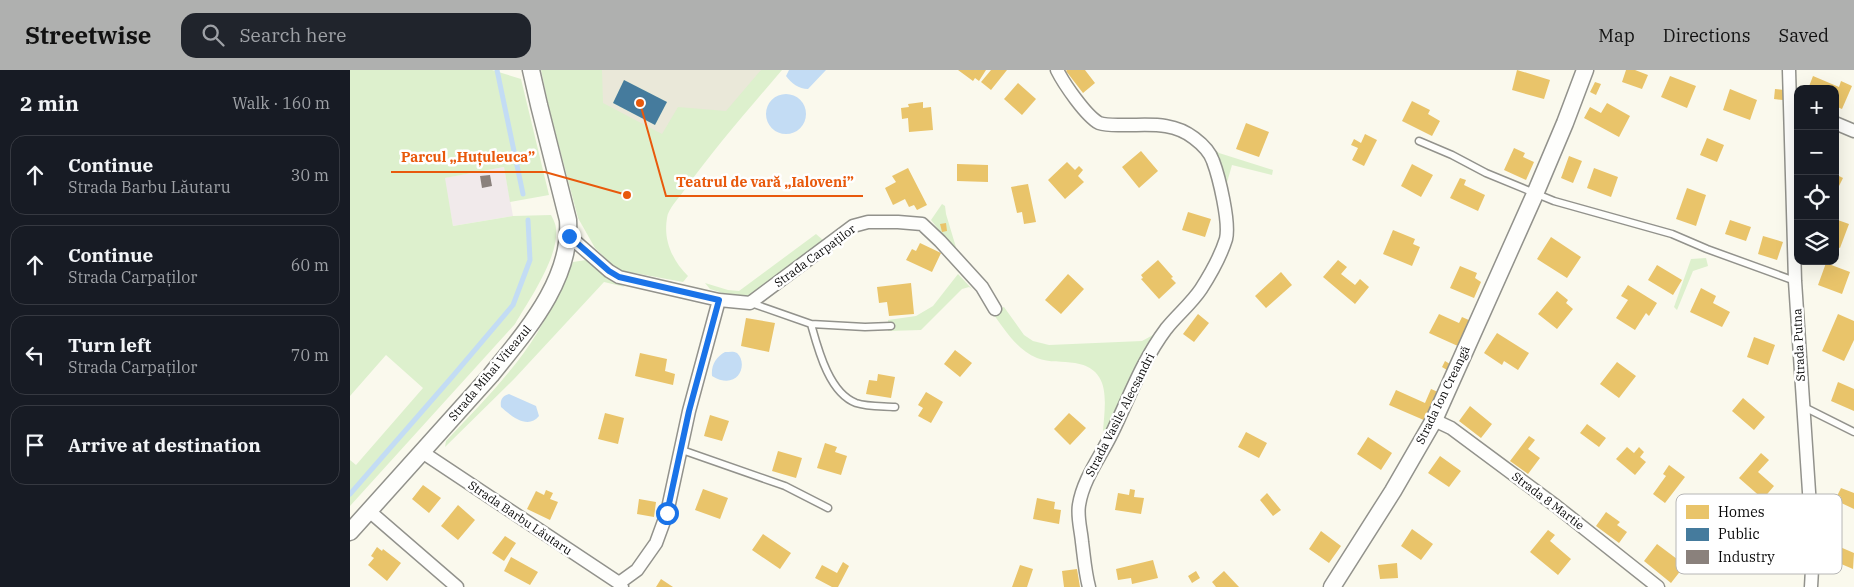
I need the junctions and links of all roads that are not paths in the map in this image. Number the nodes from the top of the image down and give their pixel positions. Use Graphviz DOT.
graph roads {
  1 [pos="531,70"];
  2 [pos="1057,70"];
  3 [pos="1585,70"];
  4 [pos="1789,70"];
  5 [pos="1794,105"];
  6 [pos="1839,125"];
  7 [pos="1794,130"];
  8 [pos="1854,131"];
  9 [pos="1419,140"];
  10 [pos="1535,194"];
  11 [pos="569,236"];
  12 [pos="1795,281"];
  13 [pos="719,300"];
  14 [pos="750,303"];
  15 [pos="995,309"];
  16 [pos="811,324"];
  17 [pos="891,326"];
  18 [pos="1802,406"];
  19 [pos="895,407"];
  20 [pos="1434,420"];
  21 [pos="1854,432"];
  22 [pos="682,450"];
  23 [pos="422,452"];
  24 [pos="1809,494"];
  25 [pos="828,508"];
  26 [pos="368,510"];
  27 [pos="350,532"];
  28 [pos="1812,574"];
  29 [pos="620,585"];
  30 [pos="457,587"];
  31 [pos="1089,587"];
  32 [pos="1332,587"];
  33 [pos="1658,587"];
  34 [pos="1811,587"];
  1 -- 11 [label="street, Strada Mihai Viteazul"];
  2 -- 31 [label="street, Strada Vasile Alecsandri"];
  3 -- 10 [label="street, Strada Ion Creangă"];
  4 -- 5 [label="street, Strada Putna"];
  6 -- 8 [label="street"];
  7 -- 12 [label="street, Strada Putna"];
  9 -- 10 [label="lane"];
  10 -- 12 [label="lane"];
  10 -- 20 [label="street, Strada Ion Creangă"];
  11 -- 13 [label="street"];
  11 -- 23 [label="street, Strada Mihai Viteazul"];
  12 -- 18 [label="street, Strada Putna"];
  13 -- 14 [label="street"];
  13 -- 22 [label="street"];
  14 -- 15 [label="street, Strada Carpaților"];
  14 -- 16 [label="lane"];
  16 -- 17 [label="lane"];
  16 -- 19 [label="lane"];
  18 -- 21 [label="lane"];
  18 -- 24 [label="street, Strada Putna"];
  20 -- 32 [label="street, Strada Ion Creangă"];
  20 -- 33 [label="street, Strada 8 Martie"];
  22 -- 25 [label="lane"];
  22 -- 29 [label="street, Strada Barbu Lăutaru"];
  23 -- 26 [label="street, Strada Mihai Viteazul"];
  23 -- 29 [label="street, Strada Barbu Lăutaru"];
  26 -- 27 [label="street, Strada Mihai Viteazul"];
  26 -- 30 [label="street"];
  28 -- 34 [label="street, Strada Putna"];
}
